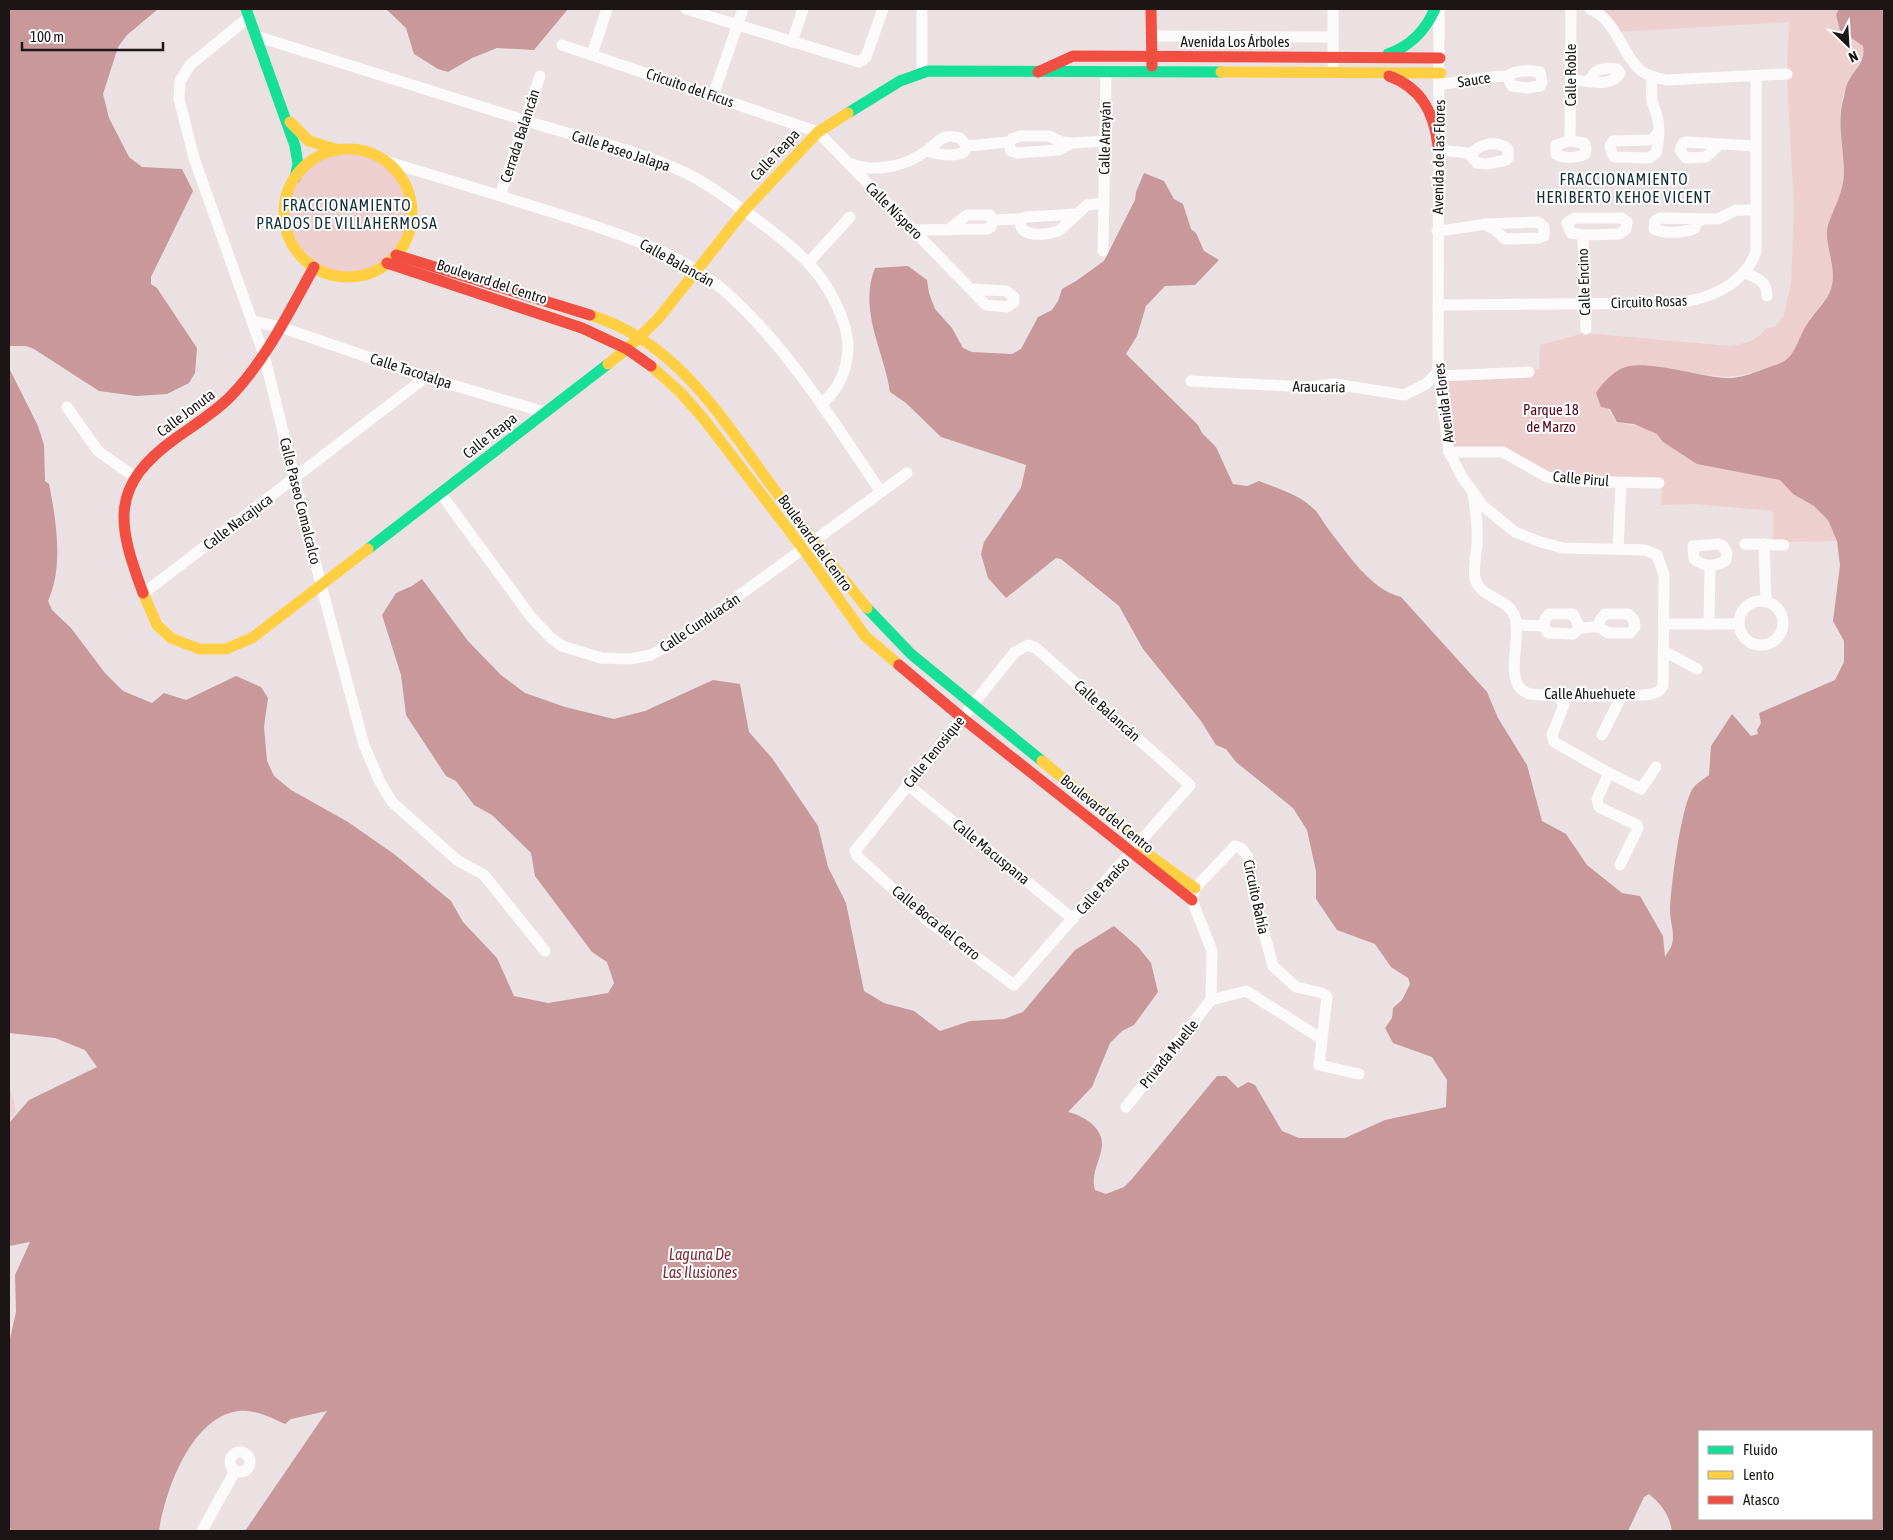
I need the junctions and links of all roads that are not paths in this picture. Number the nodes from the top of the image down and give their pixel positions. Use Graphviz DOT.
graph roads {
  1 [pos="607,9"];
  2 [pos="686,9"];
  3 [pos="742,9"];
  4 [pos="803,9"];
  5 [pos="883,9"];
  6 [pos="922,9"];
  7 [pos="1152,9"];
  8 [pos="1334,9"];
  9 [pos="1435,9"];
  10 [pos="1439,9"];
  11 [pos="1571,9"];
  12 [pos="1590,9"];
  13 [pos="248,13"];
  14 [pos="737,26"];
  15 [pos="256,36"];
  16 [pos="1152,36"];
  17 [pos="1333,37"];
  18 [pos="792,42"];
  19 [pos="562,45"];
  20 [pos="592,55"];
  21 [pos="1151,57"];
  22 [pos="1284,57"];
  23 [pos="1333,57"];
  24 [pos="1361,57"];
  25 [pos="1440,58"];
  26 [pos="1640,71"];
  27 [pos="922,72"];
  28 [pos="1032,73"];
  29 [pos="1106,73"];
  30 [pos="1152,73"];
  31 [pos="1285,73"];
  32 [pos="1333,73"];
  33 [pos="1378,73"];
  34 [pos="1787,74"];
  35 [pos="540,76"];
  36 [pos="1507,76"];
  37 [pos="1652,76"];
  38 [pos="1756,77"];
  39 [pos="1440,79"];
  40 [pos="1570,80"];
  41 [pos="713,96"];
  42 [pos="285,115"];
  43 [pos="525,120"];
  44 [pos="818,132"];
  45 [pos="1658,132"];
  46 [pos="1106,141"];
  47 [pos="1570,141"];
  48 [pos="1009,142"];
  49 [pos="1072,143"];
  50 [pos="1719,145"];
  51 [pos="967,146"];
  52 [pos="1756,146"];
  53 [pos="1438,148"];
  54 [pos="339,150"];
  55 [pos="926,151"];
  56 [pos="1471,155"];
  57 [pos="385,161"];
  58 [pos="846,162"];
  59 [pos="295,178"];
  60 [pos="500,196"];
  61 [pos="1104,203"];
  62 [pos="1756,210"];
  63 [pos="744,211"];
  64 [pos="1077,214"];
  65 [pos="850,217"];
  66 [pos="1021,219"];
  67 [pos="1704,219"];
  68 [pos="1484,224"];
  69 [pos="913,230"];
  70 [pos="1437,231"];
  71 [pos="1583,235"];
  72 [pos="1103,251"];
  73 [pos="396,255"];
  74 [pos="809,262"];
  75 [pos="388,263"];
  76 [pos="314,267"];
  77 [pos="696,270"];
  78 [pos="1745,272"];
  79 [pos="972,289"];
  80 [pos="1766,296"];
  81 [pos="1584,304"];
  82 [pos="1438,305"];
  83 [pos="252,322"];
  84 [pos="280,328"];
  85 [pos="1586,329"];
  86 [pos="641,338"];
  87 [pos="627,349"];
  88 [pos="264,354"];
  89 [pos="1529,372"];
  90 [pos="1439,374"];
  91 [pos="426,377"];
  92 [pos="1190,381"];
  93 [pos="821,404"];
  94 [pos="67,407"];
  95 [pos="544,412"];
  96 [pos="1450,452"];
  97 [pos="907,473"];
  98 [pos="135,478"];
  99 [pos="296,479"];
  100 [pos="1620,483"];
  101 [pos="1660,483"];
  102 [pos="880,492"];
  103 [pos="441,494"];
  104 [pos="1473,494"];
  105 [pos="814,540"];
  106 [pos="1745,544"];
  107 [pos="1764,544"];
  108 [pos="1784,545"];
  109 [pos="1618,549"];
  110 [pos="804,550"];
  111 [pos="1710,565"];
  112 [pos="321,585"];
  113 [pos="144,593"];
  114 [pos="1766,602"];
  115 [pos="1664,624"];
  116 [pos="1709,624"];
  117 [pos="1738,624"];
  118 [pos="1516,625"];
  119 [pos="1544,626"];
  120 [pos="1596,627"];
  121 [pos="1580,628"];
  122 [pos="1022,647"];
  123 [pos="1664,652"];
  124 [pos="1697,669"];
  125 [pos="1557,695"];
  126 [pos="1622,695"];
  127 [pos="972,704"];
  128 [pos="961,717"];
  129 [pos="1602,735"];
  130 [pos="1656,767"];
  131 [pos="1609,773"];
  132 [pos="908,785"];
  133 [pos="1190,785"];
  134 [pos="1141,843"];
  135 [pos="1132,853"];
  136 [pos="860,858"];
  137 [pos="1148,861"];
  138 [pos="1620,865"];
  139 [pos="1194,888"];
  140 [pos="1192,900"];
  141 [pos="1073,919"];
  142 [pos="545,951"];
  143 [pos="1014,985"];
  144 [pos="1211,1000"];
  145 [pos="1322,1039"];
  146 [pos="1359,1074"];
  147 [pos="1126,1107"];
  148 [pos="235,1471"];
  149 [pos="202,1531"];
  1 -- 20 [label="street"];
  2 -- 14 [label="street"];
  3 -- 14 [label="street"];
  4 -- 18 [label="street"];
  5 -- 18 [label="street"];
  6 -- 27 [label="street"];
  7 -- 16 [label="street"];
  8 -- 17 [label="street"];
  9 -- 24 [label="street"];
  10 -- 25 [label="street, Avenida de las Flores"];
  11 -- 40 [label="street, Calle Roble"];
  12 -- 26 [label="street"];
  13 -- 15 [label="street"];
  13 -- 83 [label="street, Calle Paseo Comalcalco"];
  14 -- 18 [label="street"];
  14 -- 41 [label="street"];
  15 -- 42 [label="street"];
  15 -- 43 [label="street, Calle Paseo Jalapa"];
  16 -- 17 [label="street"];
  16 -- 21 [label="street"];
  17 -- 23 [label="street"];
  19 -- 20 [label="street, Cricuito del Ficus"];
  20 -- 41 [label="street, Cricuito del Ficus"];
  21 -- 22 [label="street, Avenida Los Árboles"];
  21 -- 28 [label="street, Avenida Los Árboles"];
  21 -- 30 [label="street"];
  22 -- 23 [label="street, Avenida Los Árboles"];
  22 -- 31 [label="street"];
  23 -- 24 [label="street, Avenida Los Árboles"];
  23 -- 32 [label="street"];
  24 -- 25 [label="street, Avenida Los Árboles"];
  25 -- 39 [label="street, Avenida de las Flores"];
  26 -- 37 [label="street"];
  26 -- 40 [label="street"];
  27 -- 28 [label="street, Avenida Los Árboles"];
  27 -- 44 [label="street, Avenida Los Árboles"];
  28 -- 29 [label="street, Avenida Los Árboles"];
  29 -- 30 [label="street, Avenida Los Árboles"];
  29 -- 46 [label="street, Calle Arrayán"];
  30 -- 31 [label="street, Avenida Los Árboles"];
  31 -- 32 [label="street, Avenida Los Árboles"];
  32 -- 33 [label="street, Avenida Los Árboles"];
  33 -- 39 [label="street, Avenida Los Árboles"];
  33 -- 53 [label="street"];
  34 -- 38 [label="street"];
  35 -- 43 [label="street, Cerrada Balancán"];
  36 -- 39 [label="street, Sauce"];
  37 -- 38 [label="street"];
  37 -- 45 [label="street"];
  38 -- 52 [label="street, Circuito Rosas"];
  39 -- 53 [label="street, Avenida de las Flores"];
  40 -- 47 [label="street, Calle Roble"];
  41 -- 44 [label="street, Cricuito del Ficus"];
  42 -- 54 [label="street"];
  42 -- 59 [label="street"];
  43 -- 60 [label="street, Cerrada Balancán"];
  43 -- 63 [label="street, Calle Paseo Jalapa"];
  44 -- 58 [label="street, Calle Níspero"];
  44 -- 63 [label="street, Calle Teapa"];
  46 -- 49 [label="street"];
  46 -- 61 [label="street, Calle Arrayán"];
  48 -- 49 [label="street"];
  48 -- 49 [label="street"];
  48 -- 51 [label="street"];
  50 -- 52 [label="street"];
  51 -- 55 [label="street"];
  51 -- 55 [label="street"];
  52 -- 62 [label="street, Circuito Rosas"];
  53 -- 56 [label="street"];
  53 -- 70 [label="street, Avenida de las Flores"];
  54 -- 57 [label="street"];
  54 -- 59 [label="street"];
  55 -- 58 [label="street"];
  57 -- 60 [label="street, Calle Balancán"];
  57 -- 73 [label="street"];
  58 -- 69 [label="street, Calle Níspero"];
  59 -- 76 [label="street"];
  60 -- 77 [label="street, Calle Balancán"];
  61 -- 64 [label="street"];
  61 -- 72 [label="street, Calle Arrayán"];
  62 -- 67 [label="street"];
  62 -- 78 [label="street, Circuito Rosas"];
  63 -- 74 [label="street, Calle Paseo Jalapa"];
  63 -- 77 [label="street, Calle Teapa"];
  64 -- 66 [label="street"];
  64 -- 66 [label="street"];
  65 -- 74 [label="street"];
  66 -- 69 [label="street"];
  68 -- 70 [label="street"];
  69 -- 79 [label="street, Calle Níspero"];
  70 -- 82 [label="street, Avenida de las Flores"];
  71 -- 81 [label="street, Calle Encino"];
  73 -- 75 [label="street"];
  73 -- 86 [label="street, Boulevard del Centro"];
  74 -- 93 [label="street, Calle Paseo Jalapa"];
  75 -- 76 [label="street"];
  75 -- 87 [label="street, Boulevard del Centro"];
  76 -- 84 [label="street, Calle Jonuta"];
  77 -- 86 [label="street, Calle Teapa"];
  77 -- 93 [label="street, Calle Balancán"];
  78 -- 80 [label="street"];
  78 -- 81 [label="street, Circuito Rosas"];
  81 -- 82 [label="street, Circuito Rosas"];
  81 -- 85 [label="street, Calle Encino"];
  82 -- 90 [label="street, Avenida Flores"];
  83 -- 84 [label="street, Calle Tacotalpa"];
  83 -- 88 [label="street, Calle Paseo Comalcalco"];
  84 -- 88 [label="street, Calle Jonuta"];
  84 -- 91 [label="street, Calle Tacotalpa"];
  86 -- 87 [label="street, Calle Teapa"];
  86 -- 105 [label="street, Boulevard del Centro"];
  87 -- 95 [label="street, Calle Teapa"];
  87 -- 110 [label="street, Boulevard del Centro"];
  88 -- 98 [label="street, Calle Jonuta"];
  88 -- 99 [label="street, Calle Paseo Comalcalco"];
  89 -- 90 [label="street"];
  90 -- 92 [label="street, Araucaria"];
  90 -- 96 [label="street, Avenida Flores"];
  91 -- 95 [label="street, Calle Tacotalpa"];
  91 -- 99 [label="street, Calle Nacajuca"];
  93 -- 102 [label="street, Calle Balancán"];
  94 -- 98 [label="street"];
  95 -- 103 [label="street, Calle Teapa"];
  96 -- 100 [label="street, Calle Pirul"];
  96 -- 104 [label="street, Avenida Flores"];
  97 -- 102 [label="street, Calle Cunduacán"];
  98 -- 113 [label="street, Calle Jonuta"];
  99 -- 112 [label="street, Calle Paseo Comalcalco"];
  99 -- 113 [label="street, Calle Nacajuca"];
  100 -- 101 [label="street, Calle Pirul"];
  100 -- 109 [label="street"];
  102 -- 105 [label="street, Calle Cunduacán"];
  103 -- 110 [label="street, Calle Cunduacán"];
  103 -- 112 [label="street, Calle Teapa"];
  104 -- 109 [label="street"];
  104 -- 118 [label="street"];
  105 -- 110 [label="street, Calle Cunduacán"];
  105 -- 127 [label="street, Boulevard del Centro"];
  106 -- 107 [label="street"];
  107 -- 108 [label="street"];
  107 -- 114 [label="street"];
  109 -- 115 [label="street"];
  110 -- 128 [label="street, Boulevard del Centro"];
  111 -- 116 [label="street"];
  112 -- 113 [label="street, Calle Teapa"];
  112 -- 142 [label="street, Calle Paseo Comalcalco"];
  114 -- 117 [label="street"];
  114 -- 117 [label="street"];
  115 -- 116 [label="street"];
  115 -- 123 [label="street"];
  116 -- 117 [label="street"];
  118 -- 119 [label="street"];
  118 -- 125 [label="street, Calle Ahuehuete"];
  119 -- 121 [label="street"];
  119 -- 121 [label="street"];
  120 -- 120 [label="street"];
  120 -- 121 [label="street"];
  122 -- 127 [label="street, Calle Tenosique"];
  122 -- 133 [label="street, Calle Balancán"];
  123 -- 124 [label="street"];
  123 -- 126 [label="street, Calle Ahuehuete"];
  125 -- 126 [label="street, Calle Ahuehuete"];
  125 -- 131 [label="street"];
  126 -- 129 [label="street"];
  127 -- 128 [label="street, Calle Tenosique"];
  127 -- 134 [label="street, Boulevard del Centro"];
  128 -- 132 [label="street, Calle Tenosique"];
  128 -- 135 [label="street, Boulevard del Centro"];
  130 -- 131 [label="street"];
  131 -- 138 [label="street"];
  132 -- 136 [label="street, Calle Tenosique"];
  132 -- 141 [label="street, Calle Macuspana"];
  133 -- 134 [label="street, Calle Paraíso"];
  134 -- 135 [label="street, Calle Paraíso"];
  134 -- 137 [label="street, Boulevard del Centro"];
  135 -- 137 [label="street, Boulevard del Centro"];
  135 -- 141 [label="street, Calle Paraíso"];
  136 -- 143 [label="street, Calle Boca del Cerro"];
  137 -- 139 [label="street, Boulevard del Centro"];
  137 -- 140 [label="street, Boulevard del Centro"];
  139 -- 140 [label="street"];
  139 -- 145 [label="street, Circuito Bahía"];
  140 -- 144 [label="street"];
  141 -- 143 [label="street, Calle Paraíso"];
  144 -- 145 [label="street"];
  144 -- 147 [label="street, Privada Muelle"];
  145 -- 146 [label="street, Circuito Bahía"];
  148 -- 149 [label="street"];
}
